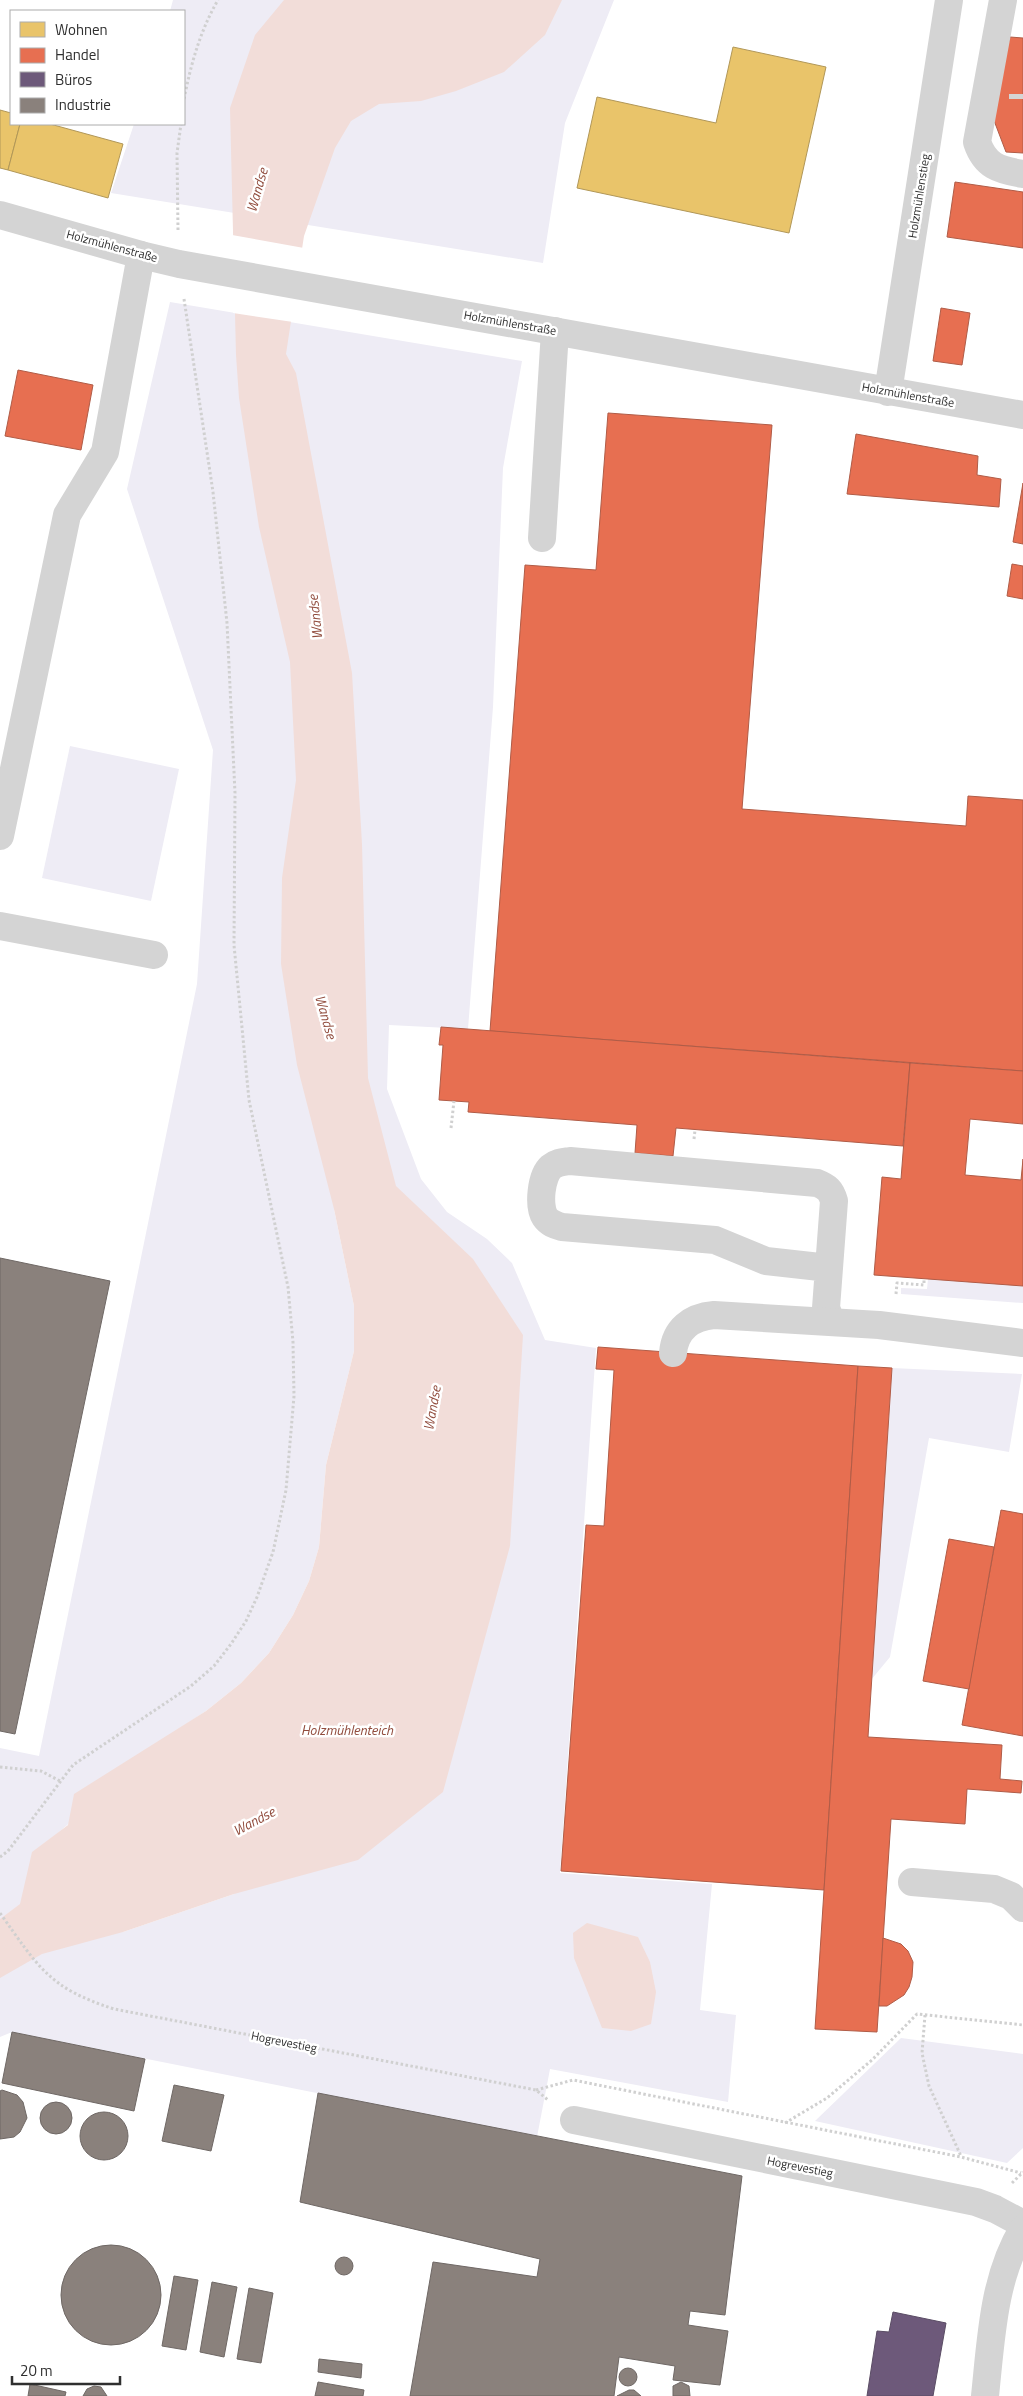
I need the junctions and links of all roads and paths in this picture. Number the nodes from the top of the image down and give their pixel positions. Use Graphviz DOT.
graph roads {
  1 [pos="218,0"];
  2 [pos="949,0"];
  3 [pos="1004,0"];
  4 [pos="185,94"];
  5 [pos="181,125"];
  6 [pos="1023,174"];
  7 [pos="0,215"];
  8 [pos="141,255"];
  9 [pos="179,264"];
  10 [pos="555,331"];
  11 [pos="888,392"];
  12 [pos="1023,416"];
  13 [pos="542,538"];
  14 [pos="4,800"];
  15 [pos="0,836"];
  16 [pos="0,926"];
  17 [pos="154,956"];
  18 [pos="454,1101"];
  19 [pos="451,1128"];
  20 [pos="829,1268"];
  21 [pos="924,1279"];
  22 [pos="896,1296"];
  23 [pos="831,1321"];
  24 [pos="1023,1343"];
  25 [pos="673,1353"];
  26 [pos="0,1767"];
  27 [pos="60,1781"];
  28 [pos="0,1857"];
  29 [pos="912,1882"];
  30 [pos="1023,1908"];
  31 [pos="0,1913"];
  32 [pos="926,2015"];
  33 [pos="1023,2025"];
  34 [pos="574,2120"];
  35 [pos="785,2123"];
  36 [pos="961,2157"];
  37 [pos="1021,2173"];
  38 [pos="1023,2224"];
  39 [pos="1023,2229"];
  40 [pos="985,2396"];
  1 -- 4 [label="path"];
  2 -- 11 [label="street, Holzmühlenstieg"];
  3 -- 6 [label="street"];
  5 -- 9 [label="path"];
  7 -- 8 [label="street, Holzmühlenstraße"];
  8 -- 9 [label="street, Holzmühlenstraße"];
  8 -- 14 [label="street"];
  9 -- 10 [label="street, Holzmühlenstraße"];
  9 -- 27 [label="path"];
  10 -- 11 [label="street, Holzmühlenstraße"];
  10 -- 13 [label="street"];
  11 -- 12 [label="street, Holzmühlenstraße"];
  14 -- 15 [label="street"];
  16 -- 17 [label="street"];
  18 -- 19 [label="path"];
  20 -- 20 [label="street"];
  20 -- 23 [label="street"];
  21 -- 22 [label="path"];
  23 -- 24 [label="street"];
  23 -- 25 [label="street"];
  26 -- 27 [label="path"];
  27 -- 28 [label="path"];
  29 -- 30 [label="street"];
  31 -- 35 [label="path, Hogrevestieg"];
  32 -- 33 [label="path"];
  32 -- 35 [label="path"];
  32 -- 36 [label="path"];
  34 -- 38 [label="street, Hogrevestieg"];
  35 -- 36 [label="path"];
  36 -- 37 [label="path"];
  39 -- 40 [label="street"];
}
